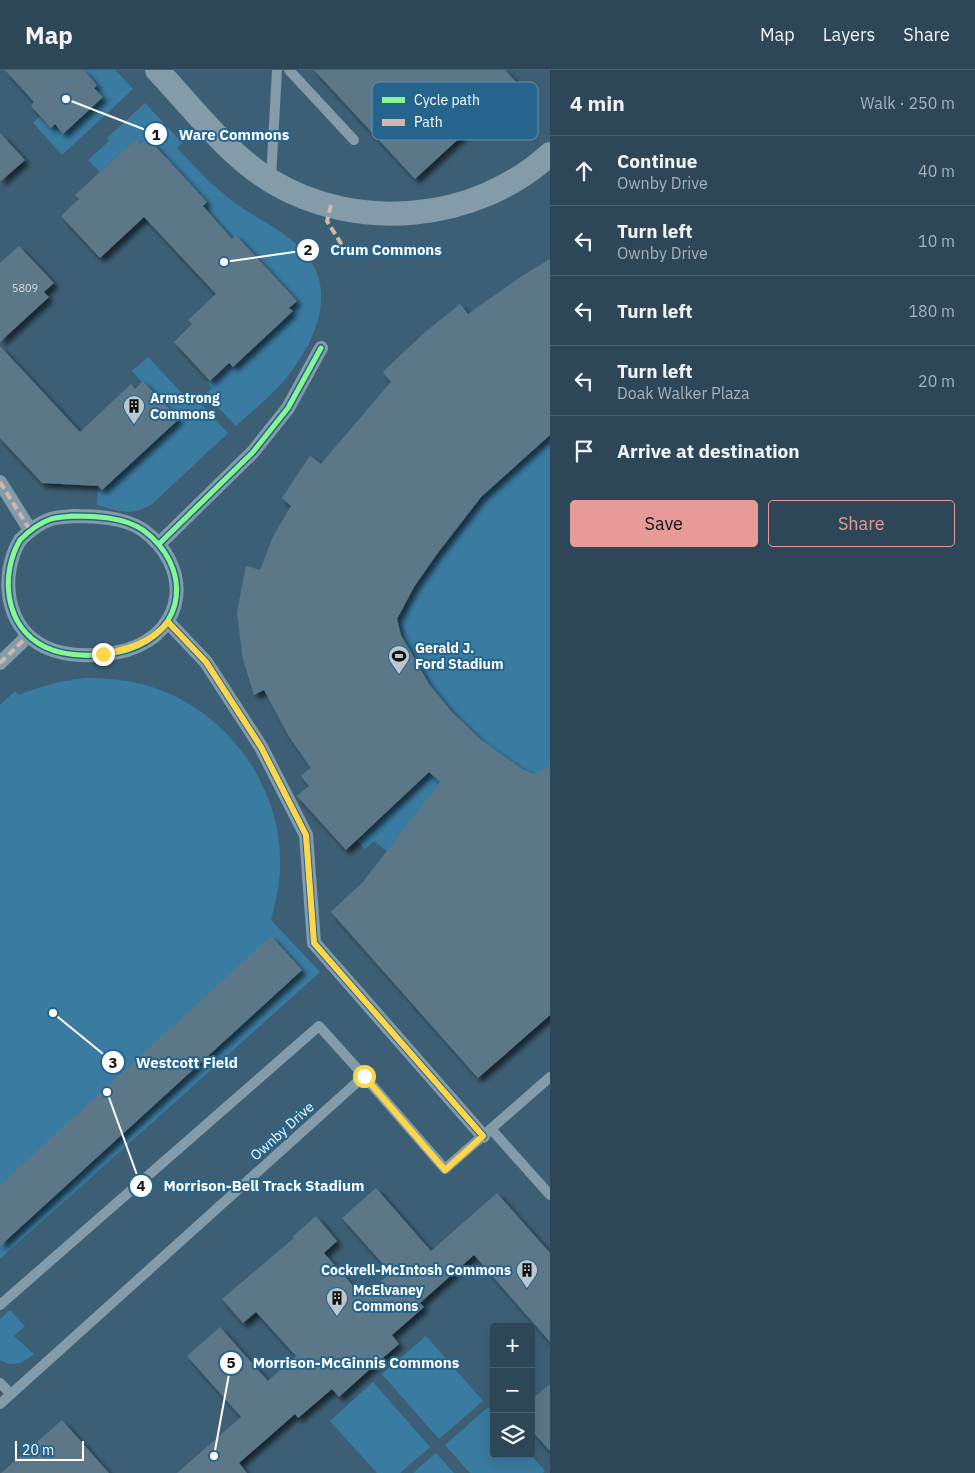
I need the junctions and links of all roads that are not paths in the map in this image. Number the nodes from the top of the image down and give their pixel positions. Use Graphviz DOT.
graph roads {
  1 [pos="157,70"];
  2 [pos="277,70"];
  3 [pos="289,70"];
  4 [pos="354,140"];
  5 [pos="550,154"];
  6 [pos="271,180"];
  7 [pos="320,348"];
  8 [pos="0,482"];
  9 [pos="30,530"];
  10 [pos="159,544"];
  11 [pos="168,622"];
  12 [pos="28,636"];
  13 [pos="0,663"];
  14 [pos="364,1076"];
  15 [pos="550,1077"];
  16 [pos="487,1133"];
  17 [pos="550,1196"];
  18 [pos="0,1305"];
  19 [pos="0,1383"];
  20 [pos="10,1394"];
  21 [pos="0,1404"];
  1 -- 6 [label="street"];
  2 -- 6 [label="lane"];
  3 -- 4 [label="lane"];
  5 -- 6 [label="street"];
  7 -- 10 [label="street"];
  8 -- 9 [label="street"];
  9 -- 10 [label="street"];
  9 -- 12 [label="street"];
  10 -- 11 [label="street"];
  11 -- 12 [label="street"];
  11 -- 16 [label="street"];
  12 -- 13 [label="street"];
  14 -- 16 [label="lane"];
  14 -- 18 [label="lane"];
  14 -- 20 [label="lane, Ownby Drive"];
  15 -- 16 [label="lane"];
  16 -- 17 [label="lane"];
  19 -- 20 [label="lane"];
  20 -- 21 [label="lane, Ownby Drive"];
}
